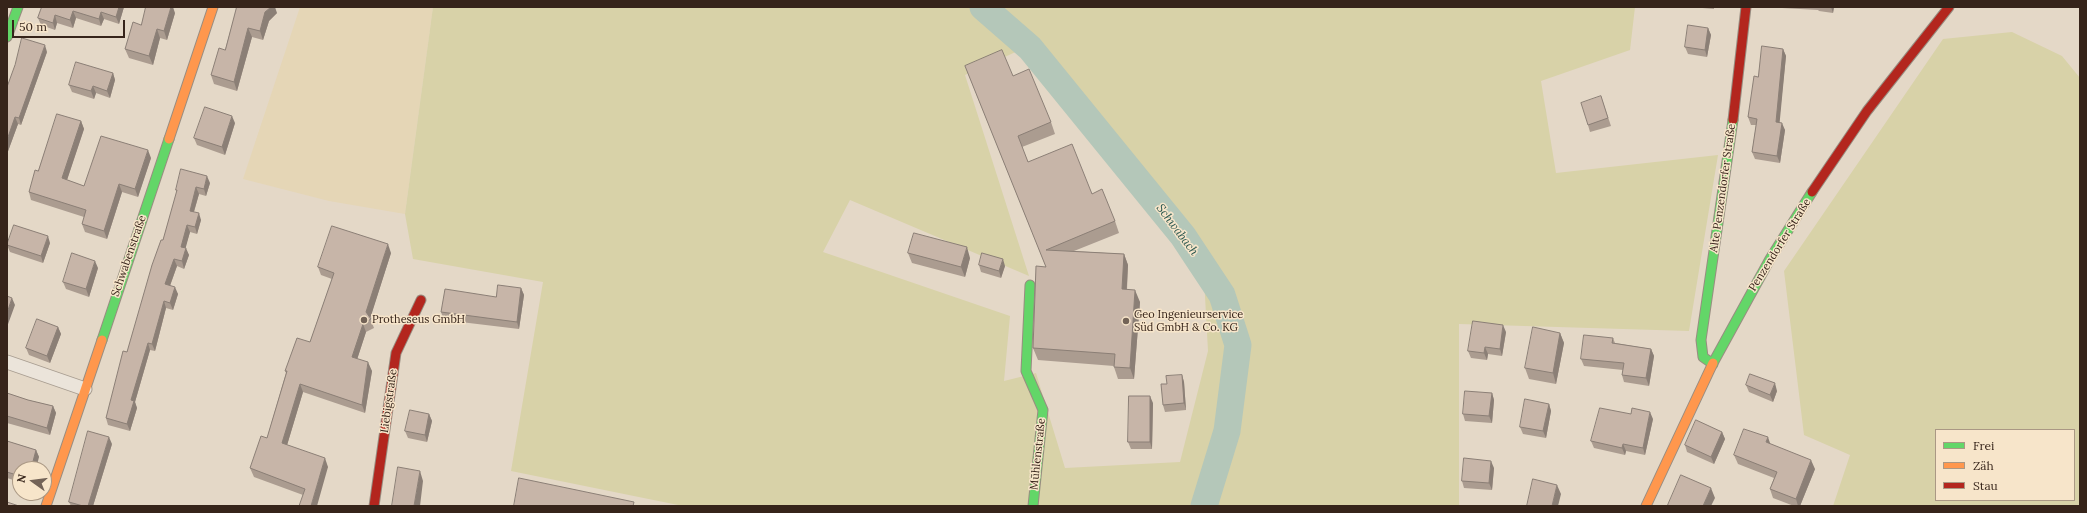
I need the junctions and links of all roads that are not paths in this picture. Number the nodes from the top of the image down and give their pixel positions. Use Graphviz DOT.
graph roads {
  1 [pos="18,7"];
  2 [pos="213,7"];
  3 [pos="1746,7"];
  4 [pos="1950,7"];
  5 [pos="7,38"];
  6 [pos="1030,285"];
  7 [pos="421,300"];
  8 [pos="7,362"];
  9 [pos="1713,364"];
  10 [pos="85,389"];
  11 [pos="46,506"];
  12 [pos="374,506"];
  13 [pos="1033,506"];
  14 [pos="1646,506"];
  1 -- 5 [label="street"];
  2 -- 10 [label="street, Schwabenstraße"];
  3 -- 9 [label="street, Alte Penzendorfer Straße"];
  4 -- 9 [label="street, Penzendorfer Straße"];
  6 -- 13 [label="street, Mühlenstraße"];
  7 -- 12 [label="street, Liebigstraße"];
  8 -- 10 [label="street"];
  9 -- 14 [label="street, Penzendorfer Straße"];
  10 -- 11 [label="street, Schwabenstraße"];
}
